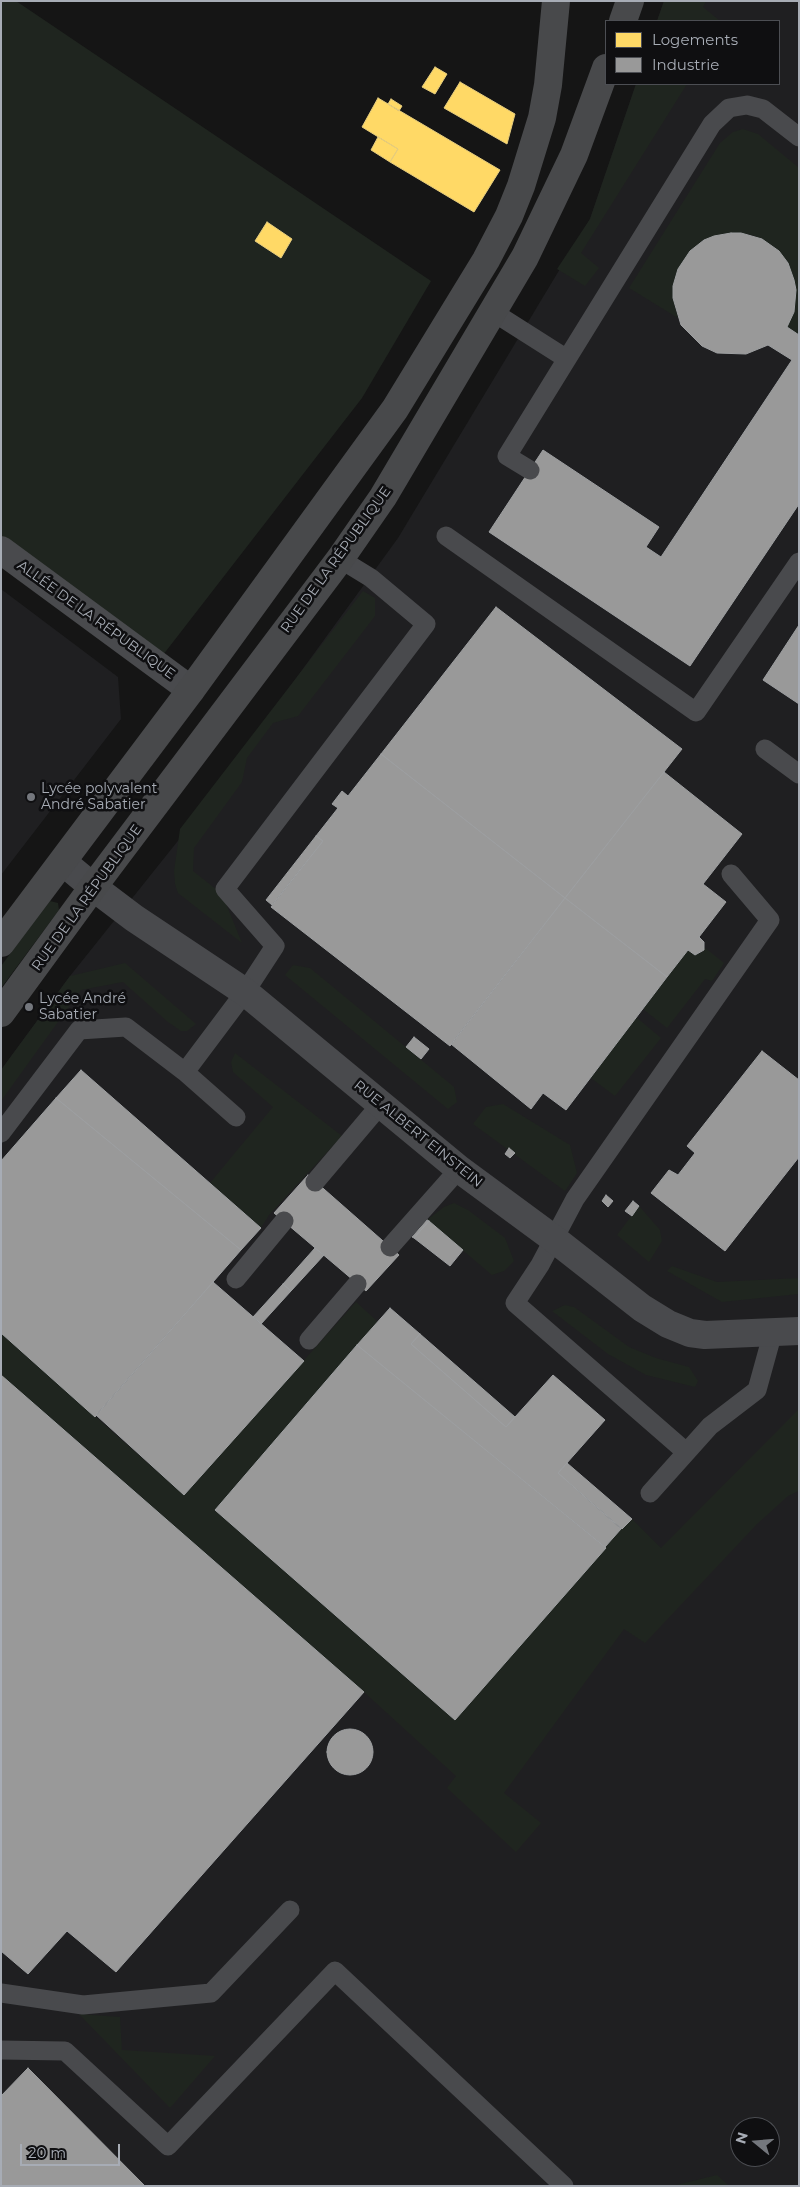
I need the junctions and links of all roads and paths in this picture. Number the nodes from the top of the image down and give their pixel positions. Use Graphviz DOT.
graph roads {
  1 [pos="556,1"];
  2 [pos="630,1"];
  3 [pos="623,20"];
  4 [pos="605,71"];
  5 [pos="799,138"];
  6 [pos="493,312"];
  7 [pos="567,359"];
  8 [pos="530,470"];
  9 [pos="446,536"];
  10 [pos="1,550"];
  11 [pos="340,559"];
  12 [pos="799,562"];
  13 [pos="191,690"];
  14 [pos="766,748"];
  15 [pos="799,774"];
  16 [pos="63,862"];
  17 [pos="731,874"];
  18 [pos="92,887"];
  19 [pos="1,943"];
  20 [pos="245,992"];
  21 [pos="1,1013"];
  22 [pos="185,1072"];
  23 [pos="381,1104"];
  24 [pos="236,1117"];
  25 [pos="1,1133"];
  26 [pos="459,1169"];
  27 [pos="315,1182"];
  28 [pos="284,1221"];
  29 [pos="554,1239"];
  30 [pos="390,1247"];
  31 [pos="236,1278"];
  32 [pos="357,1284"];
  33 [pos="786,1332"];
  34 [pos="309,1340"];
  35 [pos="686,1452"];
  36 [pos="650,1492"];
  37 [pos="290,1910"];
  38 [pos="1,1993"];
  39 [pos="1,2050"];
  40 [pos="564,2186"];
  1 -- 13 [label="main road"];
  2 -- 3 [label="main road"];
  4 -- 6 [label="main road, RUE DE LA RÉPUBLIQUE"];
  5 -- 7 [label="lane"];
  6 -- 7 [label="lane"];
  6 -- 11 [label="main road, RUE DE LA RÉPUBLIQUE"];
  7 -- 8 [label="lane"];
  9 -- 12 [label="lane"];
  10 -- 13 [label="street, ALLÉE DE LA RÉPUBLIQUE"];
  11 -- 18 [label="main road, RUE DE LA RÉPUBLIQUE"];
  11 -- 20 [label="lane"];
  13 -- 16 [label="main road"];
  14 -- 15 [label="lane"];
  16 -- 18 [label="street, RUE ALBERT EINSTEIN"];
  16 -- 19 [label="main road"];
  17 -- 29 [label="lane"];
  18 -- 20 [label="street, RUE ALBERT EINSTEIN"];
  18 -- 21 [label="main road, RUE DE LA RÉPUBLIQUE"];
  20 -- 22 [label="lane"];
  20 -- 23 [label="street, RUE ALBERT EINSTEIN"];
  22 -- 24 [label="lane"];
  22 -- 25 [label="lane"];
  23 -- 26 [label="street, RUE ALBERT EINSTEIN"];
  23 -- 27 [label="lane"];
  26 -- 29 [label="street, RUE ALBERT EINSTEIN"];
  26 -- 30 [label="lane"];
  28 -- 31 [label="lane"];
  29 -- 33 [label="street, RUE ALBERT EINSTEIN"];
  29 -- 35 [label="lane"];
  32 -- 34 [label="lane"];
  33 -- 35 [label="lane"];
  35 -- 36 [label="lane"];
  37 -- 38 [label="lane"];
  39 -- 40 [label="lane"];
}
